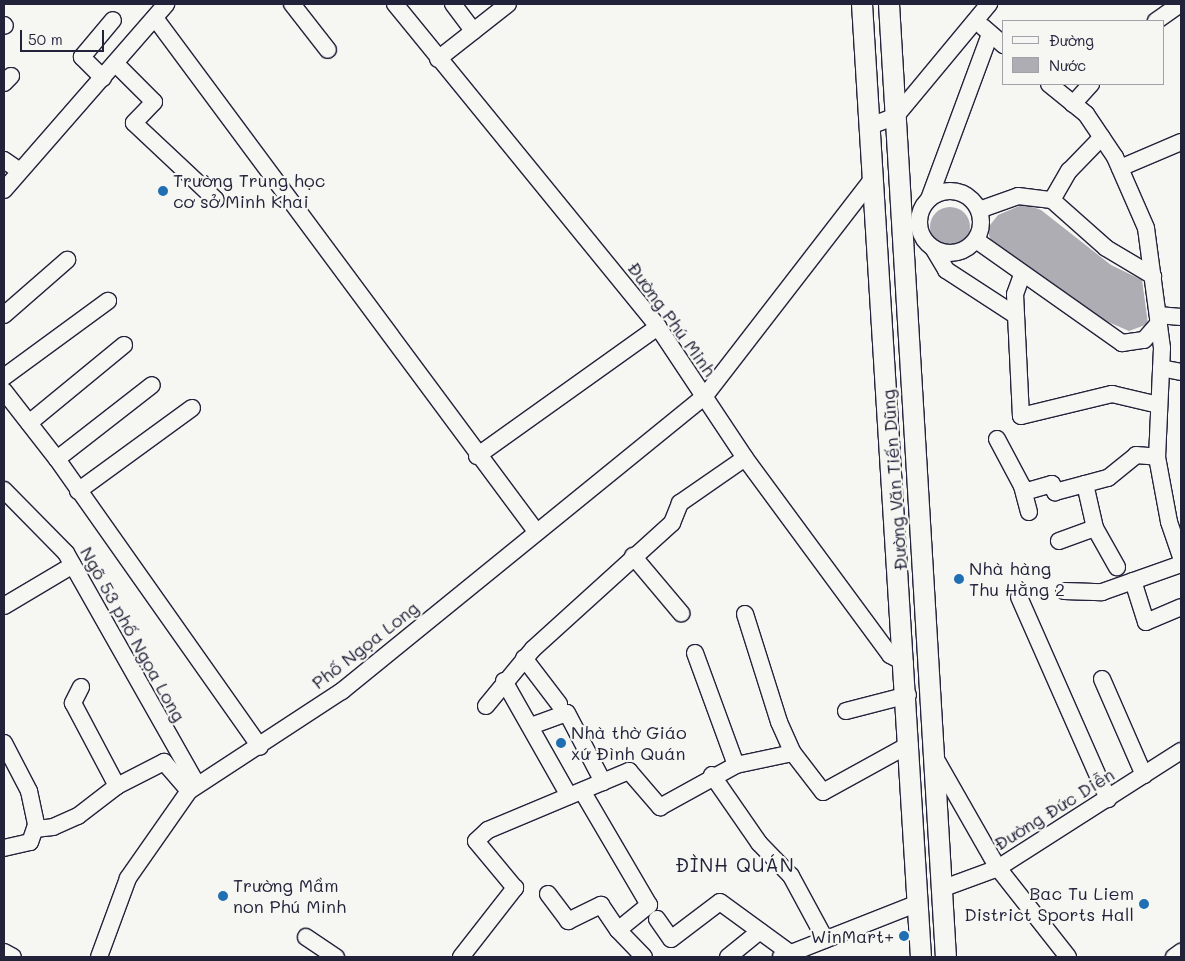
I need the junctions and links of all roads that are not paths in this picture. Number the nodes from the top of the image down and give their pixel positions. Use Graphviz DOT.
graph roads {
  1 [pos="166,4"];
  2 [pos="292,4"];
  3 [pos="395,4"];
  4 [pos="454,4"];
  5 [pos="508,4"];
  6 [pos="862,4"];
  7 [pos="890,4"];
  8 [pos="989,4"];
  9 [pos="1180,4"];
  10 [pos="155,18"];
  11 [pos="113,20"];
  12 [pos="975,20"];
  13 [pos="1157,20"];
  14 [pos="473,32"];
  15 [pos="990,34"];
  16 [pos="1002,43"];
  17 [pos="328,50"];
  18 [pos="438,58"];
  19 [pos="115,63"];
  20 [pos="102,78"];
  21 [pos="1050,85"];
  22 [pos="1090,85"];
  23 [pos="1073,104"];
  24 [pos="896,116"];
  25 [pos="870,126"];
  26 [pos="1102,137"];
  27 [pos="1181,142"];
  28 [pos="4,160"];
  29 [pos="1120,168"];
  30 [pos="20,171"];
  31 [pos="874,178"];
  32 [pos="4,190"];
  33 [pos="929,199"];
  34 [pos="216,200"];
  35 [pos="1052,200"];
  36 [pos="900,206"];
  37 [pos="979,210"];
  38 [pos="919,217"];
  39 [pos="976,240"];
  40 [pos="933,248"];
  41 [pos="67,260"];
  42 [pos="1022,275"];
  43 [pos="1153,276"];
  44 [pos="108,301"];
  45 [pos="4,315"];
  46 [pos="1015,315"];
  47 [pos="1181,317"];
  48 [pos="1158,319"];
  49 [pos="658,327"];
  50 [pos="124,345"];
  51 [pos="1161,368"];
  52 [pos="1181,372"];
  53 [pos="4,377"];
  54 [pos="152,385"];
  55 [pos="4,391"];
  56 [pos="704,397"];
  57 [pos="1159,405"];
  58 [pos="192,408"];
  59 [pos="29,423"];
  60 [pos="997,439"];
  61 [pos="478,456"];
  62 [pos="1157,457"];
  63 [pos="745,458"];
  64 [pos="57,459"];
  65 [pos="1085,484"];
  66 [pos="78,491"];
  67 [pos="1024,492"];
  68 [pos="8,500"];
  69 [pos="1029,512"];
  70 [pos="1176,525"];
  71 [pos="1095,528"];
  72 [pos="535,530"];
  73 [pos="1059,541"];
  74 [pos="633,556"];
  75 [pos="1181,556"];
  76 [pos="1181,564"];
  77 [pos="73,565"];
  78 [pos="1117,567"];
  79 [pos="1133,581"];
  80 [pos="1064,592"];
  81 [pos="1019,597"];
  82 [pos="4,606"];
  83 [pos="1181,607"];
  84 [pos="681,613"];
  85 [pos="745,614"];
  86 [pos="695,653"];
  87 [pos="524,658"];
  88 [pos="906,663"];
  89 [pos="1102,679"];
  90 [pos="504,681"];
  91 [pos="82,688"];
  92 [pos="908,695"];
  93 [pos="559,704"];
  94 [pos="486,706"];
  95 [pos="846,711"];
  96 [pos="531,726"];
  97 [pos="4,743"];
  98 [pos="910,744"];
  99 [pos="260,747"];
  100 [pos="1181,751"];
  101 [pos="793,753"];
  102 [pos="934,756"];
  103 [pos="736,764"];
  104 [pos="712,775"];
  105 [pos="1144,775"];
  106 [pos="603,782"];
  107 [pos="117,786"];
  108 [pos="193,788"];
  109 [pos="576,793"];
  110 [pos="1108,799"];
  111 [pos="35,829"];
  112 [pos="4,848"];
  113 [pos="998,868"];
  114 [pos="942,889"];
  115 [pos="548,894"];
  116 [pos="918,903"];
  117 [pos="657,919"];
  118 [pos="618,930"];
  119 [pos="760,931"];
  120 [pos="306,937"];
  121 [pos="825,939"];
  122 [pos="4,952"];
  123 [pos="1181,952"];
  124 [pos="785,955"];
  125 [pos="13,957"];
  126 [pos="98,957"];
  127 [pos="336,957"];
  128 [pos="461,957"];
  129 [pos="644,957"];
  130 [pos="728,957"];
  131 [pos="921,957"];
  132 [pos="946,957"];
  133 [pos="1068,957"];
  134 [pos="1174,957"];
  1 -- 10 [label="street"];
  2 -- 17 [label="street"];
  3 -- 18 [label="street, Đường Phú Minh"];
  4 -- 14 [label="street"];
  5 -- 14 [label="street"];
  6 -- 25 [label="main road, Đường Văn Tiến Dũng"];
  7 -- 24 [label="main road, Đường Văn Tiến Dũng"];
  8 -- 12 [label="street"];
  9 -- 13 [label="street"];
  10 -- 19 [label="street"];
  10 -- 61 [label="street"];
  11 -- 20 [label="street"];
  12 -- 15 [label="street"];
  12 -- 24 [label="street"];
  14 -- 18 [label="street"];
  15 -- 16 [label="street"];
  15 -- 33 [label="street"];
  18 -- 49 [label="street, Đường Phú Minh"];
  19 -- 20 [label="street"];
  19 -- 34 [label="street"];
  20 -- 30 [label="street"];
  21 -- 23 [label="street"];
  22 -- 23 [label="street"];
  23 -- 26 [label="street"];
  24 -- 25 [label="street"];
  24 -- 36 [label="main road, Đường Văn Tiến Dũng"];
  25 -- 31 [label="main road, Đường Văn Tiến Dũng"];
  26 -- 29 [label="street"];
  26 -- 35 [label="street"];
  27 -- 29 [label="street"];
  28 -- 30 [label="street"];
  29 -- 43 [label="street"];
  30 -- 32 [label="street"];
  31 -- 56 [label="street, Phố Ngọa Long"];
  31 -- 88 [label="main road, Đường Văn Tiến Dũng"];
  33 -- 37 [label="street"];
  33 -- 38 [label="street"];
  35 -- 37 [label="street"];
  35 -- 43 [label="street"];
  36 -- 38 [label="street"];
  36 -- 102 [label="main road, Đường Văn Tiến Dũng"];
  37 -- 39 [label="street"];
  38 -- 40 [label="street"];
  39 -- 40 [label="street"];
  39 -- 42 [label="street"];
  40 -- 46 [label="street"];
  41 -- 45 [label="street"];
  42 -- 46 [label="street"];
  42 -- 48 [label="street"];
  43 -- 48 [label="street"];
  44 -- 53 [label="street"];
  46 -- 57 [label="street"];
  47 -- 48 [label="street"];
  48 -- 51 [label="street"];
  49 -- 56 [label="street, Đường Phú Minh"];
  49 -- 61 [label="street"];
  50 -- 59 [label="street"];
  51 -- 52 [label="street"];
  51 -- 57 [label="street"];
  54 -- 64 [label="street"];
  55 -- 59 [label="street"];
  56 -- 63 [label="street, Đường Phú Minh"];
  56 -- 72 [label="street, Phố Ngọa Long"];
  57 -- 62 [label="street"];
  58 -- 66 [label="street"];
  59 -- 64 [label="street"];
  60 -- 67 [label="street"];
  61 -- 72 [label="street"];
  62 -- 65 [label="street"];
  62 -- 70 [label="street"];
  63 -- 74 [label="street"];
  63 -- 88 [label="street, Đường Phú Minh"];
  64 -- 66 [label="street"];
  65 -- 67 [label="street"];
  65 -- 71 [label="street"];
  66 -- 99 [label="street"];
  67 -- 69 [label="street"];
  68 -- 77 [label="street, Ngõ 53 phố Ngọa Long"];
  70 -- 75 [label="street"];
  71 -- 73 [label="street"];
  71 -- 78 [label="street"];
  72 -- 99 [label="street, Phố Ngọa Long"];
  74 -- 84 [label="street"];
  74 -- 87 [label="street"];
  76 -- 79 [label="street"];
  77 -- 82 [label="street"];
  77 -- 108 [label="street, Ngõ 53 phố Ngọa Long"];
  79 -- 80 [label="street"];
  79 -- 83 [label="street"];
  81 -- 110 [label="street"];
  85 -- 101 [label="street"];
  86 -- 103 [label="street"];
  87 -- 90 [label="street"];
  87 -- 93 [label="street"];
  88 -- 92 [label="main road, Đường Văn Tiến Dũng"];
  89 -- 105 [label="street"];
  90 -- 94 [label="street"];
  90 -- 96 [label="street"];
  91 -- 107 [label="street"];
  92 -- 95 [label="street"];
  92 -- 98 [label="main road, Đường Văn Tiến Dũng"];
  96 -- 106 [label="street"];
  96 -- 109 [label="street"];
  97 -- 111 [label="street"];
  98 -- 101 [label="street"];
  98 -- 116 [label="main road, Đường Văn Tiến Dũng"];
  99 -- 108 [label="street, Phố Ngọa Long"];
  100 -- 105 [label="street, Đường Đức Diễn"];
  101 -- 103 [label="street"];
  102 -- 113 [label="street"];
  102 -- 114 [label="main road, Đường Văn Tiến Dũng"];
  103 -- 104 [label="street"];
  104 -- 106 [label="street"];
  104 -- 121 [label="street"];
  105 -- 110 [label="street, Đường Đức Diễn"];
  106 -- 109 [label="street"];
  107 -- 108 [label="street"];
  107 -- 111 [label="street"];
  108 -- 126 [label="street, Phố Ngọa Long"];
  109 -- 118 [label="street"];
  109 -- 128 [label="street"];
  110 -- 113 [label="street, Đường Đức Diễn"];
  111 -- 112 [label="street"];
  113 -- 114 [label="street, Đường Đức Diễn"];
  113 -- 133 [label="street"];
  114 -- 132 [label="main road, Đường Văn Tiến Dũng"];
  115 -- 118 [label="street"];
  116 -- 121 [label="street"];
  116 -- 131 [label="main road, Đường Văn Tiến Dũng"];
  117 -- 119 [label="street"];
  118 -- 129 [label="street"];
  119 -- 124 [label="street"];
  119 -- 130 [label="street"];
  120 -- 127 [label="street"];
  121 -- 124 [label="street"];
  122 -- 125 [label="street"];
  123 -- 134 [label="street"];
}
